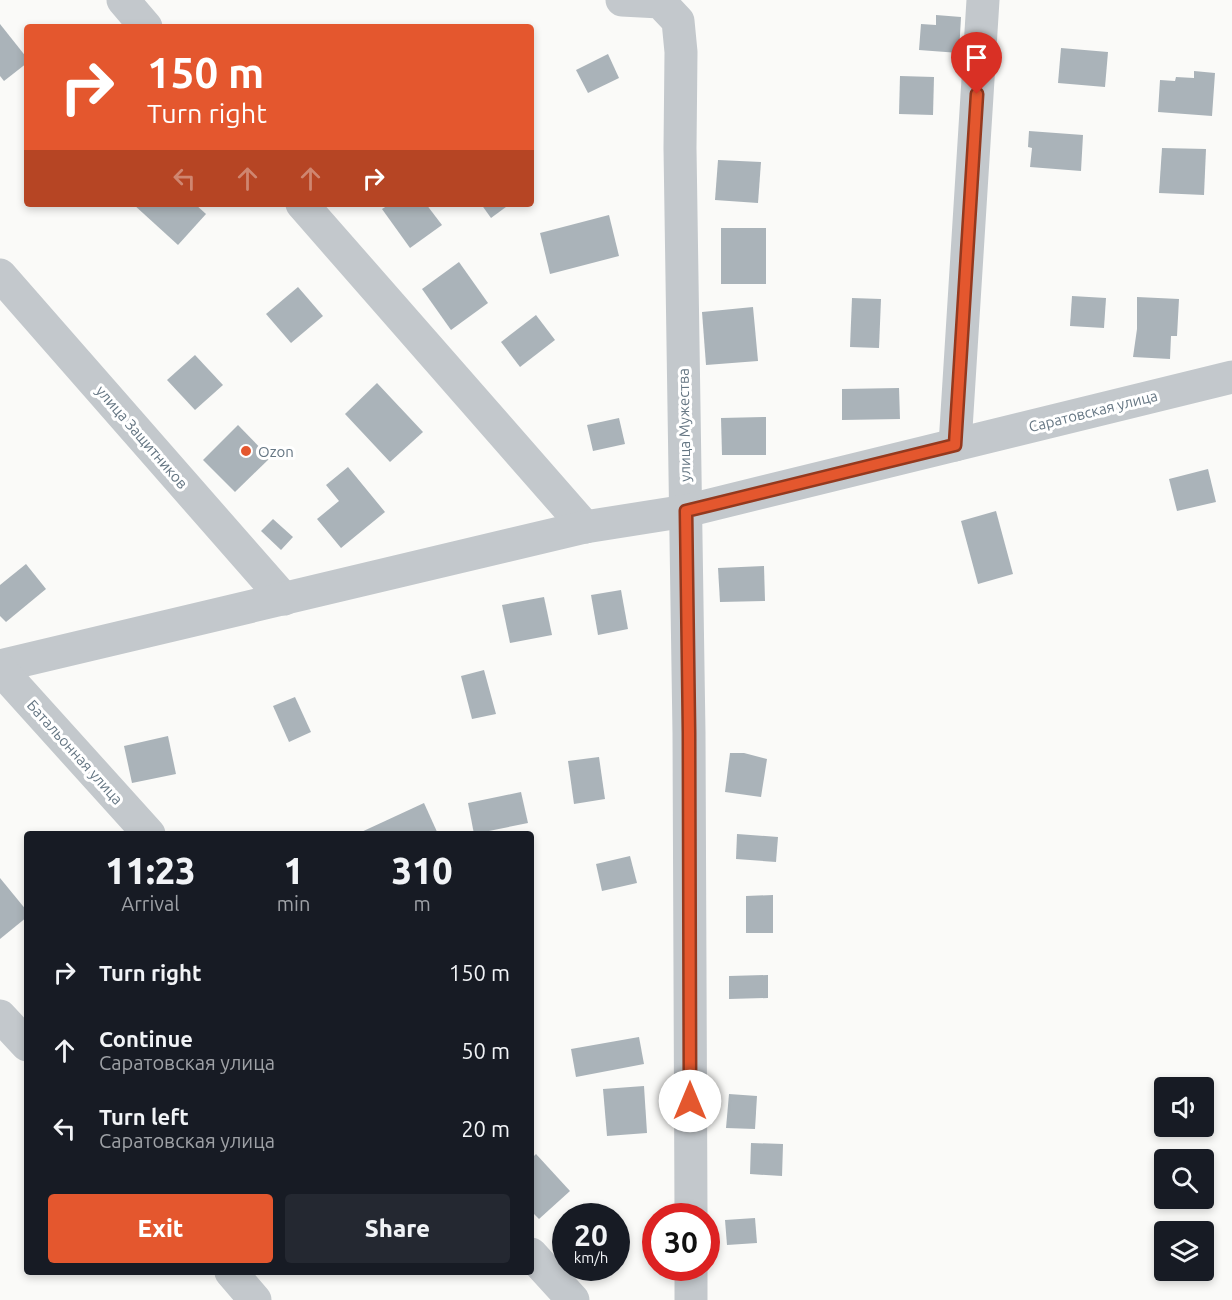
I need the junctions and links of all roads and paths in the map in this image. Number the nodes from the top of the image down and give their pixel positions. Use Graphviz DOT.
graph roads {
  1 [pos="123,0"];
  2 [pos="622,0"];
  3 [pos="982,0"];
  4 [pos="143,24"];
  5 [pos="305,207"];
  6 [pos="0,275"];
  7 [pos="1232,377"];
  8 [pos="955,445"];
  9 [pos="686,511"];
  10 [pos="585,527"];
  11 [pos="284,599"];
  12 [pos="0,668"];
  13 [pos="146,831"];
  14 [pos="0,1016"];
  15 [pos="24,1042"];
  16 [pos="690,1203"];
  17 [pos="534,1257"];
  18 [pos="234,1275"];
  19 [pos="691,1281"];
  20 [pos="255,1300"];
  21 [pos="573,1300"];
  22 [pos="691,1300"];
  1 -- 4 [label="street"];
  2 -- 9 [label="street, улица Мужества"];
  3 -- 8 [label="street"];
  5 -- 10 [label="street"];
  6 -- 11 [label="street, улица Защитников"];
  7 -- 8 [label="street, Саратовская улица"];
  8 -- 9 [label="street, Саратовская улица"];
  9 -- 10 [label="street, Саратовская улица"];
  9 -- 16 [label="street, улица Мужества"];
  10 -- 11 [label="street, Саратовская улица"];
  11 -- 12 [label="street, Саратовская улица"];
  12 -- 13 [label="street, Батальонная улица"];
  14 -- 15 [label="street"];
  17 -- 21 [label="street"];
  18 -- 20 [label="street"];
  19 -- 22 [label="street"];
}
